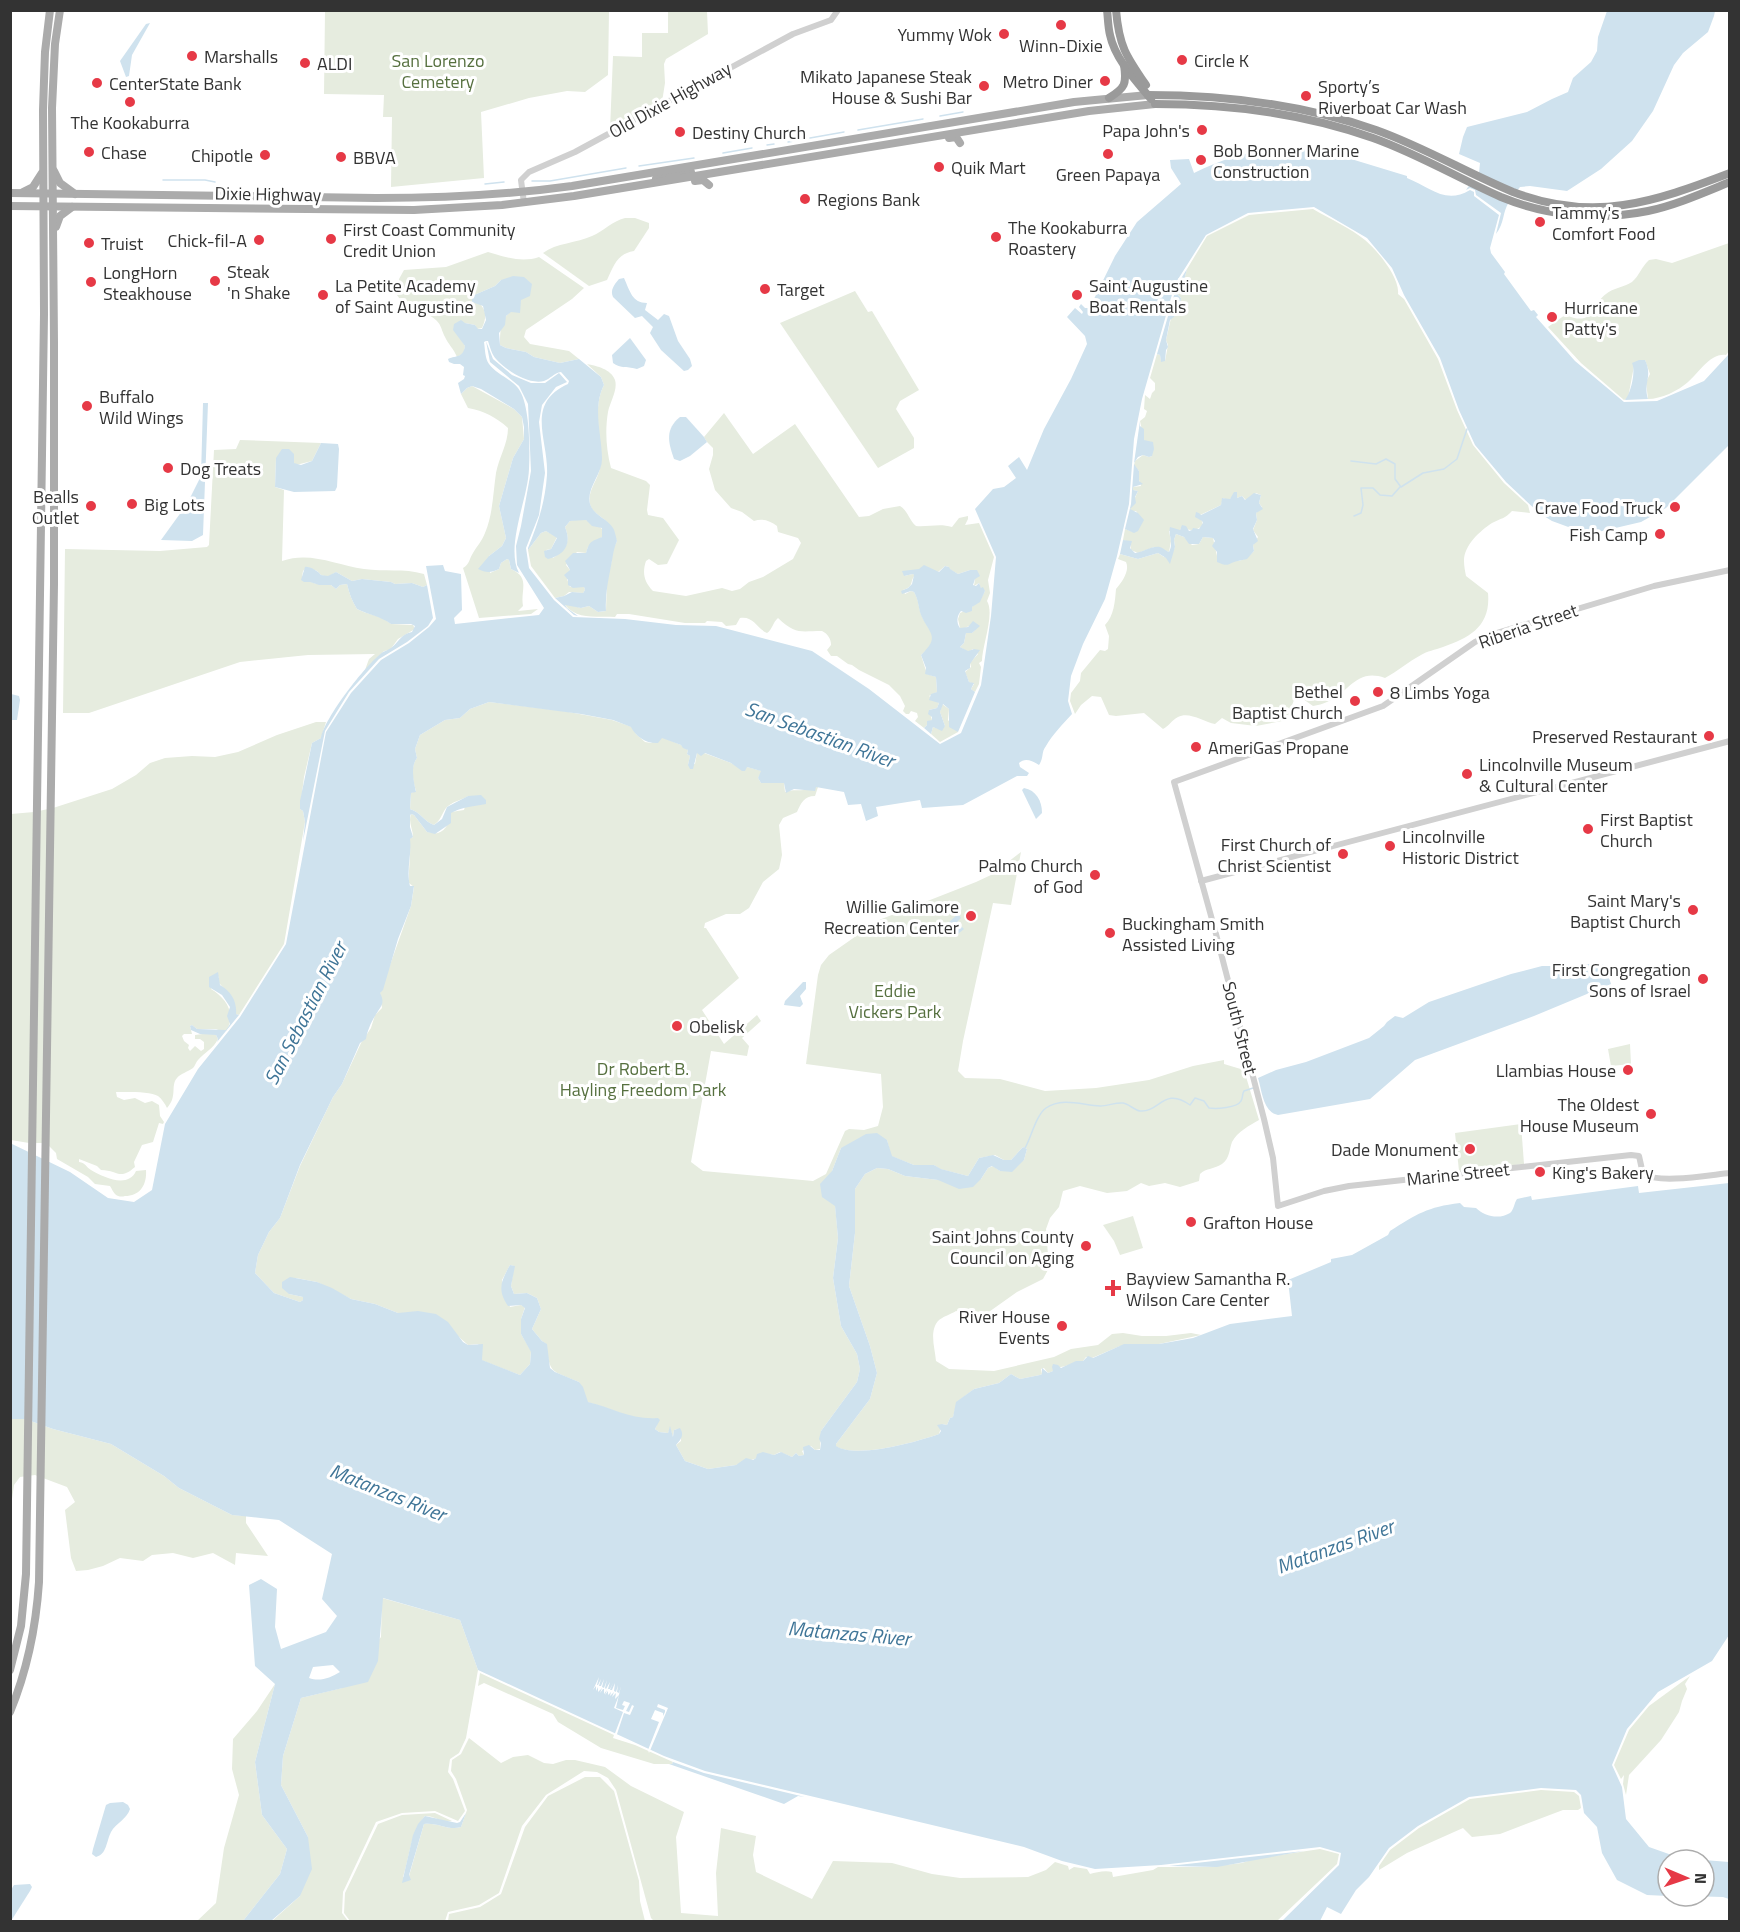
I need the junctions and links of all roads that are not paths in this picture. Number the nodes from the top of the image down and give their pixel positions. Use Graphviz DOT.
graph roads {
  1 [pos="50,10"];
  2 [pos="60,10"];
  3 [pos="838,10"];
  4 [pos="1107,10"];
  5 [pos="1116,10"];
  6 [pos="1124,65"];
  7 [pos="44,80"];
  8 [pos="53,81"];
  9 [pos="1109,98"];
  10 [pos="1152,98"];
  11 [pos="1035,109"];
  12 [pos="966,120"];
  13 [pos="994,127"];
  14 [pos="963,132"];
  15 [pos="960,143"];
  16 [pos="881,146"];
  17 [pos="802,147"];
  18 [pos="855,150"];
  19 [pos="782,151"];
  20 [pos="707,164"];
  21 [pos="53,167"];
  22 [pos="745,168"];
  23 [pos="42,172"];
  24 [pos="1730,172"];
  25 [pos="709,174"];
  26 [pos="1730,182"];
  27 [pos="709,185"];
  28 [pos="641,186"];
  29 [pos="619,189"];
  30 [pos="522,191"];
  31 [pos="15,193"];
  32 [pos="43,194"];
  33 [pos="53,194"];
  34 [pos="75,194"];
  35 [pos="335,197"];
  36 [pos="420,198"];
  37 [pos="345,201"];
  38 [pos="524,203"];
  39 [pos="10,206"];
  40 [pos="23,207"];
  41 [pos="43,207"];
  42 [pos="54,207"];
  43 [pos="74,207"];
  44 [pos="255,209"];
  45 [pos="348,210"];
  46 [pos="378,210"];
  47 [pos="42,227"];
  48 [pos="53,234"];
  49 [pos="44,314"];
  50 [pos="54,343"];
  51 [pos="1730,570"];
  52 [pos="1730,741"];
  53 [pos="1174,782"];
  54 [pos="1200,881"];
  55 [pos="1730,1173"];
  56 [pos="1278,1206"];
  57 [pos="10,1670"];
  58 [pos="10,1712"];
  1 -- 7 [label="main road"];
  2 -- 8 [label="main road"];
  3 -- 30 [label="street, Old Dixie Highway"];
  4 -- 6 [label="highway"];
  5 -- 10 [label="highway"];
  6 -- 9 [label="highway"];
  6 -- 10 [label="highway"];
  7 -- 8 [label="main road"];
  7 -- 23 [label="main road"];
  8 -- 21 [label="main road"];
  9 -- 10 [label="main road"];
  9 -- 11 [label="main road"];
  10 -- 13 [label="main road"];
  10 -- 24 [label="highway"];
  10 -- 26 [label="highway"];
  11 -- 12 [label="main road"];
  11 -- 13 [label="main road"];
  11 -- 14 [label="main road"];
  12 -- 16 [label="main road"];
  12 -- 17 [label="main road"];
  13 -- 14 [label="main road"];
  14 -- 16 [label="main road"];
  15 -- 18 [label="main road"];
  16 -- 18 [label="main road"];
  17 -- 19 [label="main road"];
  17 -- 22 [label="main road"];
  18 -- 22 [label="main road"];
  19 -- 20 [label="main road"];
  19 -- 25 [label="main road"];
  20 -- 28 [label="main road"];
  20 -- 30 [label="main road"];
  21 -- 33 [label="main road"];
  21 -- 34 [label="main road"];
  22 -- 25 [label="main road"];
  23 -- 31 [label="main road"];
  23 -- 32 [label="main road"];
  25 -- 28 [label="main road"];
  27 -- 29 [label="main road"];
  28 -- 29 [label="main road"];
  29 -- 38 [label="main road, Dixie Highway"];
  30 -- 36 [label="main road, Dixie Highway"];
  30 -- 38 [label="street"];
  30 -- 46 [label="main road"];
  31 -- 32 [label="main road, Dixie Highway"];
  32 -- 33 [label="main road, Dixie Highway"];
  32 -- 41 [label="main road"];
  33 -- 34 [label="main road, Dixie Highway"];
  33 -- 42 [label="main road"];
  34 -- 35 [label="main road, Dixie Highway"];
  35 -- 36 [label="main road, Dixie Highway"];
  35 -- 37 [label="main road"];
  36 -- 45 [label="main road"];
  37 -- 44 [label="main road"];
  37 -- 45 [label="main road"];
  38 -- 46 [label="main road, Dixie Highway"];
  39 -- 40 [label="main road, Dixie Highway"];
  40 -- 41 [label="main road, Dixie Highway"];
  40 -- 47 [label="main road"];
  41 -- 42 [label="main road, Dixie Highway"];
  41 -- 47 [label="main road"];
  42 -- 43 [label="main road, Dixie Highway"];
  42 -- 48 [label="main road"];
  43 -- 44 [label="main road, Dixie Highway"];
  43 -- 48 [label="main road"];
  44 -- 45 [label="main road, Dixie Highway"];
  45 -- 46 [label="main road, Dixie Highway"];
  47 -- 49 [label="main road"];
  48 -- 50 [label="main road"];
  49 -- 50 [label="main road"];
  49 -- 57 [label="main road"];
  50 -- 58 [label="main road"];
  51 -- 53 [label="street, Riberia Street"];
  52 -- 54 [label="street"];
  53 -- 54 [label="street, South Street"];
  54 -- 56 [label="street, South Street"];
  55 -- 56 [label="street, Marine Street"];
}
